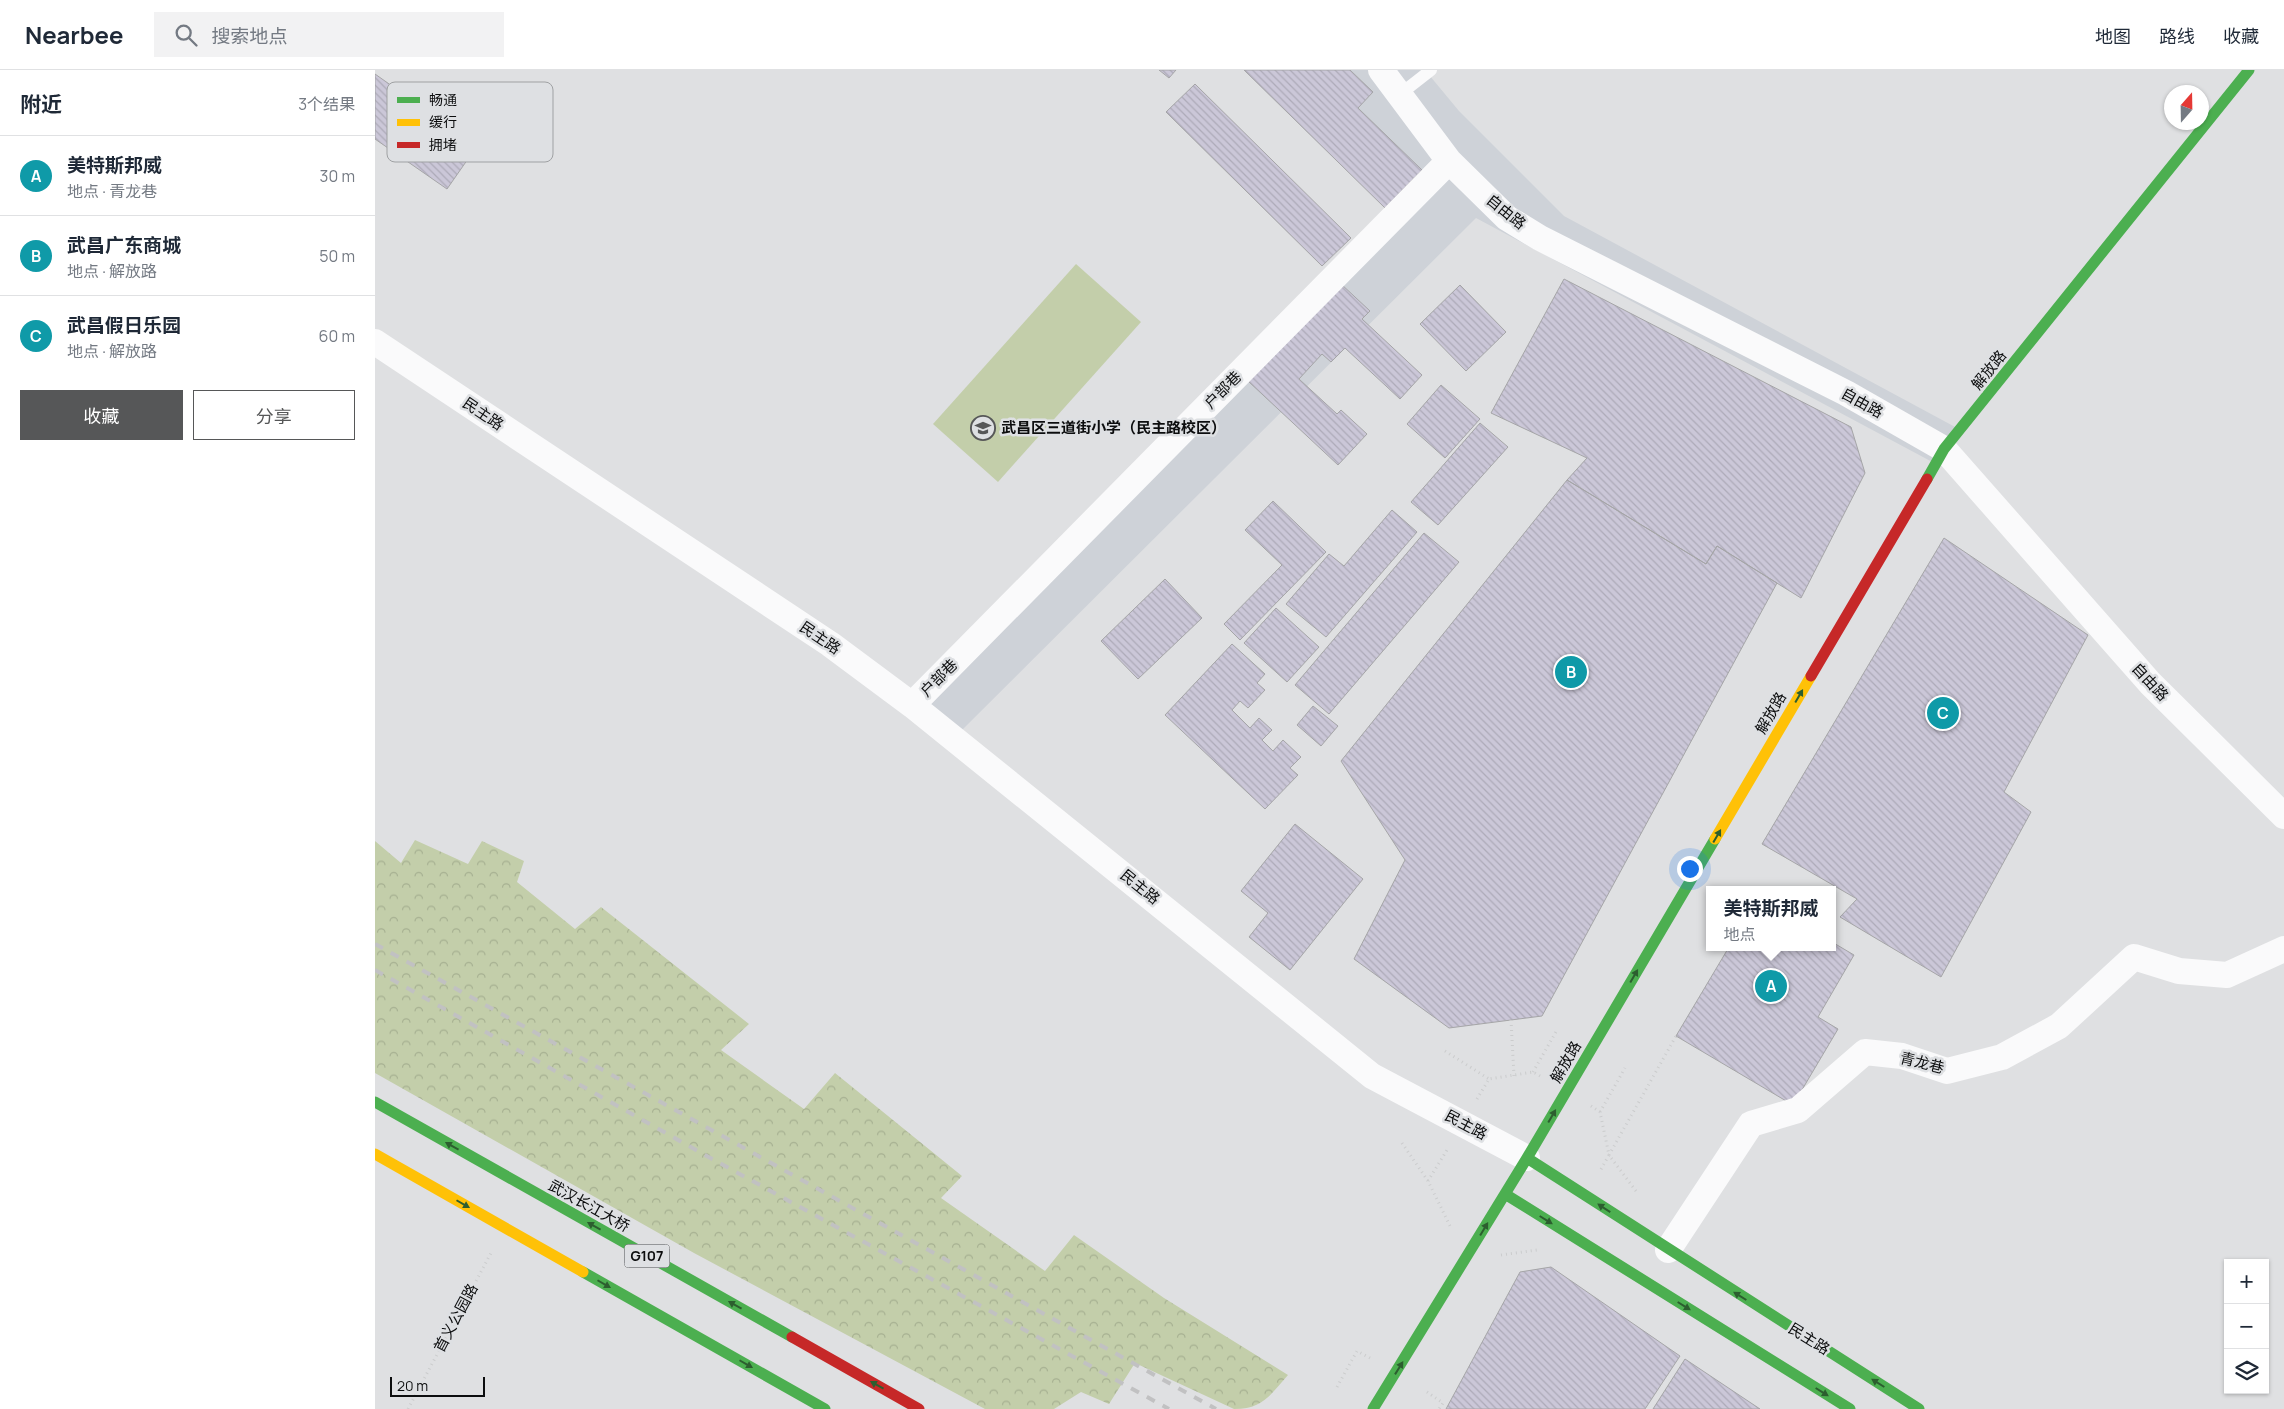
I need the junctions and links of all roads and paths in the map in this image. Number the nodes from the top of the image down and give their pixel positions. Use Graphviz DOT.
graph roads {
  1 [pos="1381,70"];
  2 [pos="1431,70"];
  3 [pos="2249,70"];
  4 [pos="1399,95"];
  5 [pos="1449,161"];
  6 [pos="375,342"];
  7 [pos="1944,449"];
  8 [pos="913,705"];
  9 [pos="2284,816"];
  10 [pos="2284,948"];
  11 [pos="1511,1020"];
  12 [pos="1557,1030"];
  13 [pos="1676,1036"];
  14 [pos="1445,1051"];
  15 [pos="1625,1068"];
  16 [pos="1533,1072"];
  17 [pos="1515,1076"];
  18 [pos="1489,1080"];
  19 [pos="375,1102"];
  20 [pos="1600,1112"];
  21 [pos="1401,1143"];
  22 [pos="375,1154"];
  23 [pos="1527,1158"];
  24 [pos="1428,1181"];
  25 [pos="1636,1192"];
  26 [pos="1505,1194"];
  27 [pos="505,1228"];
  28 [pos="1668,1250"];
  29 [pos="1373,1360"];
  30 [pos="1337,1387"];
  31 [pos="1427,1392"];
  32 [pos="408,1409"];
  33 [pos="825,1409"];
  34 [pos="919,1409"];
  35 [pos="1373,1409"];
  36 [pos="1439,1409"];
  37 [pos="1850,1409"];
  38 [pos="1919,1409"];
  1 -- 4 [label="street, 自由路"];
  2 -- 4 [label="lane"];
  3 -- 7 [label="main road, 解放路"];
  4 -- 5 [label="street, 自由路"];
  5 -- 7 [label="street, 自由路"];
  5 -- 8 [label="street, 户部巷"];
  6 -- 8 [label="street, 民主路"];
  7 -- 9 [label="street, 自由路"];
  23 -- 7 [label="main road, 解放路, one-way"];
  8 -- 23 [label="street, 民主路"];
  10 -- 28 [label="street, 青龙巷"];
  11 -- 17 [label="path"];
  12 -- 16 [label="path"];
  13 -- 25 [label="path"];
  14 -- 18 [label="path"];
  15 -- 20 [label="path"];
  34 -- 19 [label="main road, 武汉长江大桥 / G107, one-way"];
  21 -- 24 [label="path"];
  22 -- 27 [label="main road, one-way"];
  23 -- 26 [label="main road, 解放路"];
  28 -- 23 [label="main road, 民主路, one-way"];
  35 -- 26 [label="main road, 解放路, one-way"];
  26 -- 37 [label="main road, one-way"];
  27 -- 32 [label="path, 首义公园路"];
  27 -- 33 [label="main road, one-way"];
  38 -- 28 [label="main road, 民主路, one-way"];
  29 -- 30 [label="path"];
  31 -- 36 [label="path"];
}
